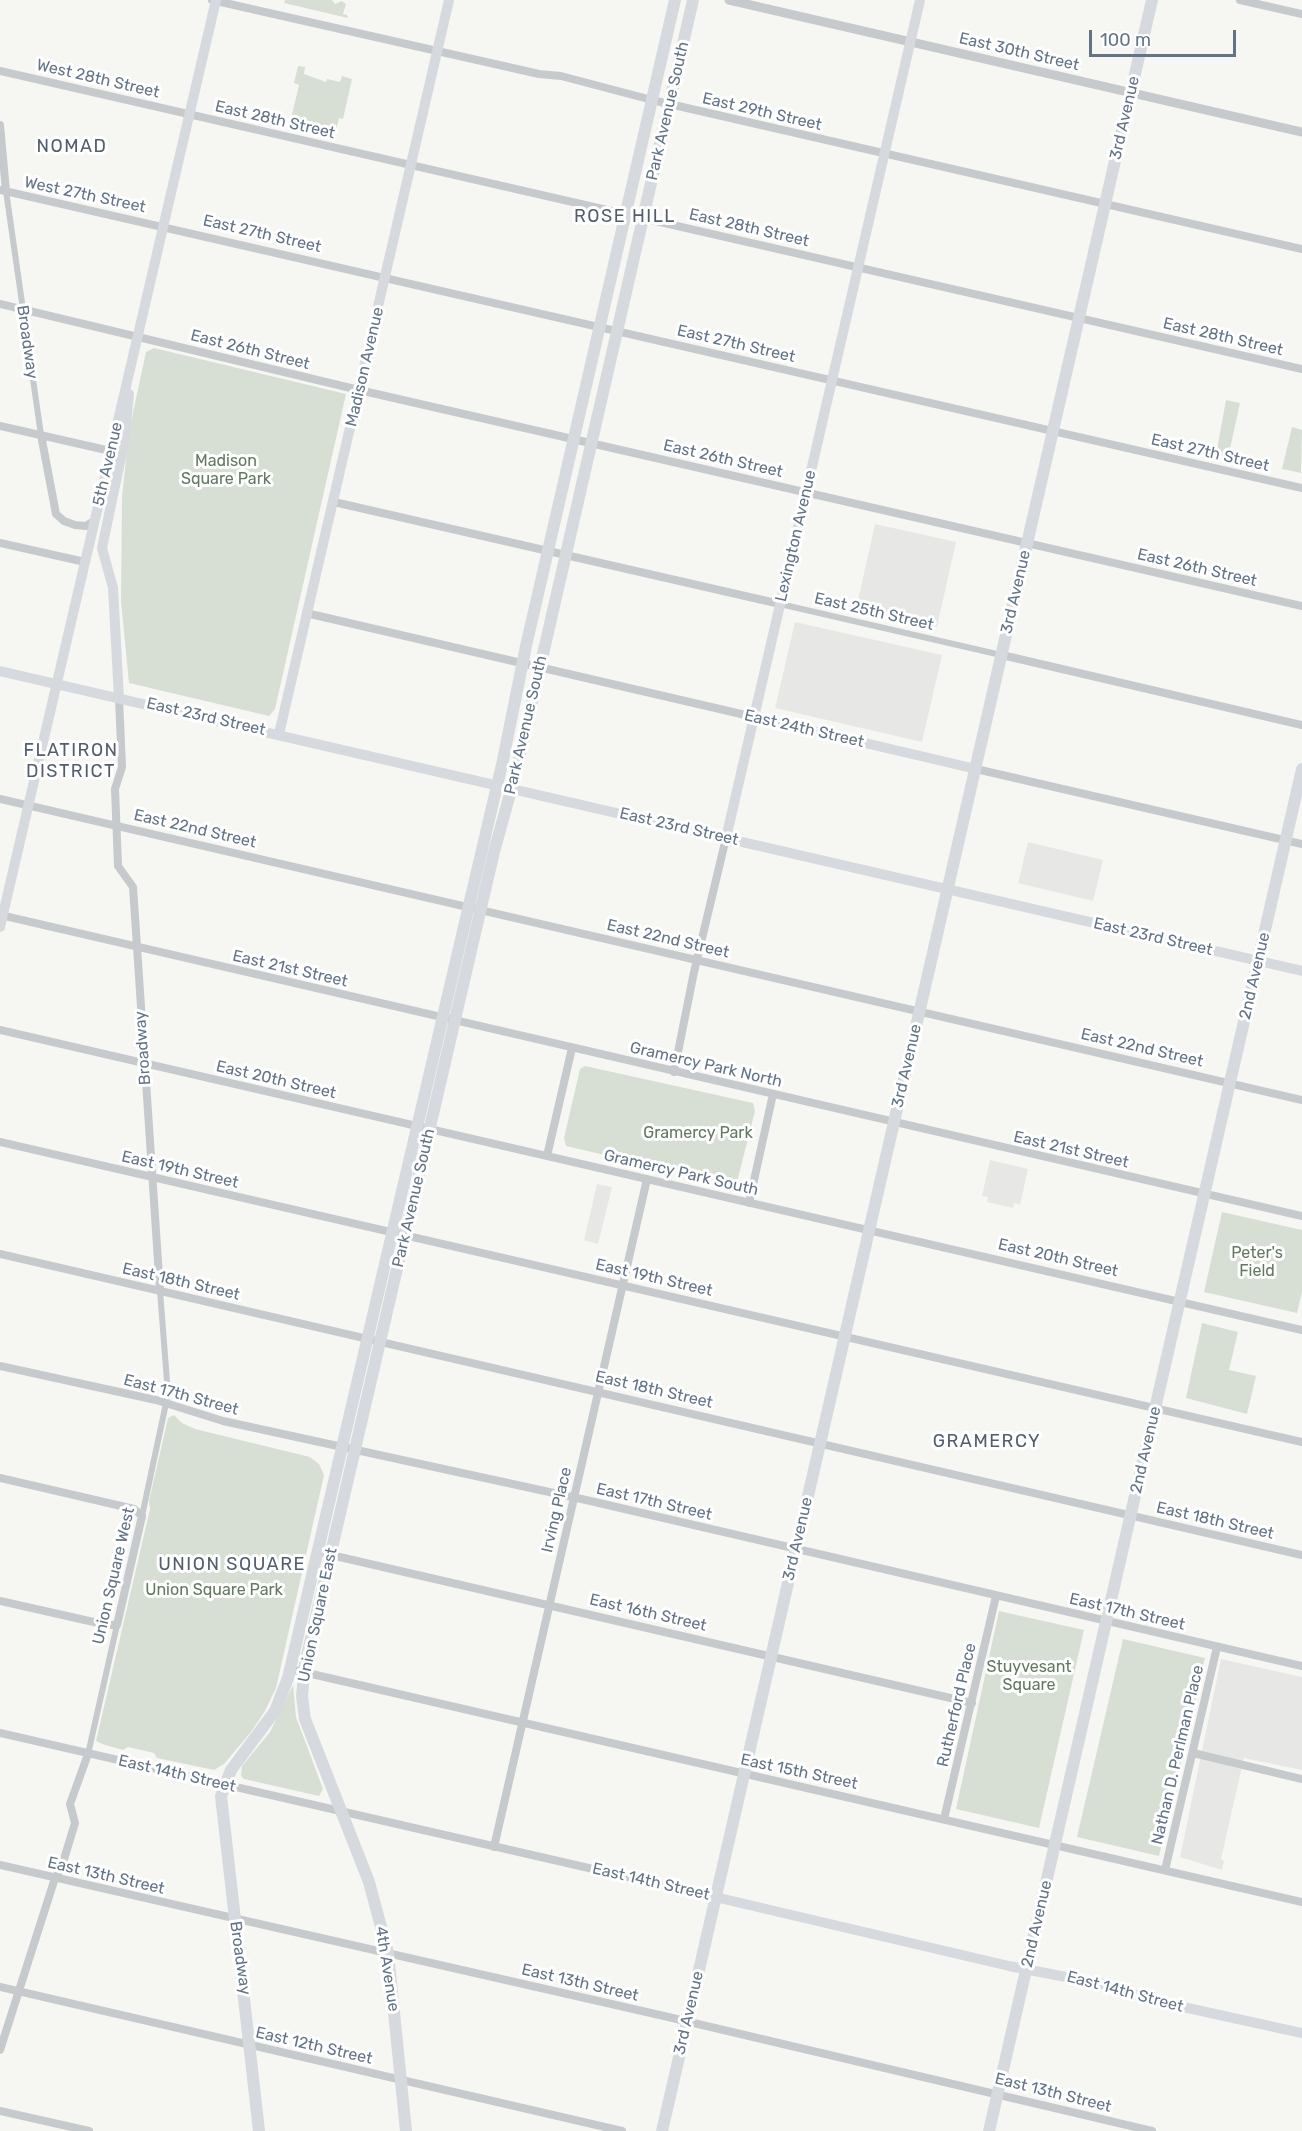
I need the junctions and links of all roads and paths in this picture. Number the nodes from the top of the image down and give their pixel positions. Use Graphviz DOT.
graph roads {
  1 [pos="214,0"];
  2 [pos="449,0"];
  3 [pos="675,0"];
  4 [pos="693,0"];
  5 [pos="729,0"];
  6 [pos="920,0"];
  7 [pos="1152,0"];
  8 [pos="1240,0"];
  9 [pos="1302,14"];
  10 [pos="910,42"];
  11 [pos="437,51"];
  12 [pos="0,71"];
  13 [pos="1131,93"];
  14 [pos="652,100"];
  15 [pos="669,104"];
  16 [pos="189,115"];
  17 [pos="0,125"];
  18 [pos="1302,132"];
  19 [pos="884,154"];
  20 [pos="411,165"];
  21 [pos="3,191"];
  22 [pos="1105,204"];
  23 [pos="626,213"];
  24 [pos="643,217"];
  25 [pos="164,226"];
  26 [pos="1302,249"];
  27 [pos="858,267"];
  28 [pos="386,276"];
  29 [pos="0,304"];
  30 [pos="22,309"];
  31 [pos="1079,318"];
  32 [pos="600,326"];
  33 [pos="617,330"];
  34 [pos="138,337"];
  35 [pos="1302,369"];
  36 [pos="130,370"];
  37 [pos="832,379"];
  38 [pos="359,390"];
  39 [pos="0,426"];
  40 [pos="1053,430"];
  41 [pos="41,435"];
  42 [pos="574,438"];
  43 [pos="591,442"];
  44 [pos="110,451"];
  45 [pos="122,454"];
  46 [pos="1302,488"];
  47 [pos="806,492"];
  48 [pos="334,502"];
  49 [pos="94,521"];
  50 [pos="1028,542"];
  51 [pos="0,543"];
  52 [pos="548,551"];
  53 [pos="565,555"];
  54 [pos="84,562"];
  55 [pos="780,604"];
  56 [pos="1302,606"];
  57 [pos="306,614"];
  58 [pos="1002,655"];
  59 [pos="523,665"];
  60 [pos="539,669"];
  61 [pos="0,671"];
  62 [pos="56,684"];
  63 [pos="119,698"];
  64 [pos="754,717"];
  65 [pos="1302,724"];
  66 [pos="279,734"];
  67 [pos="976,769"];
  68 [pos="1302,769"];
  69 [pos="497,785"];
  70 [pos="512,788"];
  71 [pos="0,799"];
  72 [pos="28,805"];
  73 [pos="117,825"];
  74 [pos="726,838"];
  75 [pos="1286,840"];
  76 [pos="1302,844"];
  77 [pos="948,889"];
  78 [pos="475,908"];
  79 [pos="1,916"];
  80 [pos="0,927"];
  81 [pos="136,947"];
  82 [pos="698,960"];
  83 [pos="1258,962"];
  84 [pos="1302,971"];
  85 [pos="920,1011"];
  86 [pos="449,1019"];
  87 [pos="0,1030"];
  88 [pos="572,1048"];
  89 [pos="145,1063"];
  90 [pos="674,1072"];
  91 [pos="1230,1084"];
  92 [pos="773,1094"];
  93 [pos="1302,1100"];
  94 [pos="834,1108"];
  95 [pos="894,1122"];
  96 [pos="424,1128"];
  97 [pos="0,1142"];
  98 [pos="547,1156"];
  99 [pos="151,1176"];
  100 [pos="647,1179"];
  101 [pos="1205,1194"];
  102 [pos="749,1203"];
  103 [pos="808,1216"];
  104 [pos="1302,1216"];
  105 [pos="870,1230"];
  106 [pos="399,1234"];
  107 [pos="0,1254"];
  108 [pos="623,1286"];
  109 [pos="160,1291"];
  110 [pos="1180,1301"];
  111 [pos="1302,1330"];
  112 [pos="845,1336"];
  113 [pos="375,1340"];
  114 [pos="0,1366"];
  115 [pos="599,1392"];
  116 [pos="167,1404"];
  117 [pos="1156,1409"];
  118 [pos="820,1442"];
  119 [pos="1302,1442"];
  120 [pos="350,1449"];
  121 [pos="0,1478"];
  122 [pos="574,1498"];
  123 [pos="1131,1515"];
  124 [pos="142,1516"];
  125 [pos="796,1549"];
  126 [pos="324,1553"];
  127 [pos="1302,1555"];
  128 [pos="996,1596"];
  129 [pos="0,1601"];
  130 [pos="549,1605"];
  131 [pos="1107,1621"];
  132 [pos="117,1624"];
  133 [pos="1217,1647"];
  134 [pos="771,1656"];
  135 [pos="1302,1666"];
  136 [pos="290,1669"];
  137 [pos="304,1672"];
  138 [pos="972,1703"];
  139 [pos="522,1723"];
  140 [pos="0,1733"];
  141 [pos="88,1754"];
  142 [pos="1193,1754"];
  143 [pos="744,1773"];
  144 [pos="1302,1779"];
  145 [pos="224,1785"];
  146 [pos="342,1813"];
  147 [pos="944,1819"];
  148 [pos="1055,1845"];
  149 [pos="494,1847"];
  150 [pos="0,1865"];
  151 [pos="1165,1870"];
  152 [pos="55,1878"];
  153 [pos="716,1897"];
  154 [pos="1302,1902"];
  155 [pos="235,1919"];
  156 [pos="388,1953"];
  157 [pos="1027,1969"];
  158 [pos="0,1987"];
  159 [pos="18,1991"];
  160 [pos="687,2021"];
  161 [pos="1302,2033"];
  162 [pos="250,2045"];
  163 [pos="0,2050"];
  164 [pos="400,2080"];
  165 [pos="998,2094"];
  166 [pos="0,2111"];
  167 [pos="89,2131"];
  168 [pos="260,2131"];
  169 [pos="406,2131"];
  170 [pos="622,2131"];
  171 [pos="662,2131"];
  172 [pos="989,2131"];
  173 [pos="1152,2131"];
  1 -- 11 [label="street, East 29th Street"];
  1 -- 16 [label="main road, 5th Avenue"];
  2 -- 11 [label="main road, Madison Avenue"];
  3 -- 14 [label="main road, Park Avenue South"];
  4 -- 15 [label="main road, Park Avenue South"];
  5 -- 10 [label="street, East 30th Street"];
  6 -- 10 [label="main road, Lexington Avenue"];
  7 -- 13 [label="main road, 3rd Avenue"];
  8 -- 9 [label="street"];
  10 -- 13 [label="street, East 30th Street"];
  10 -- 19 [label="main road, Lexington Avenue"];
  11 -- 14 [label="street, East 29th Street"];
  11 -- 20 [label="main road, Madison Avenue"];
  12 -- 16 [label="street, West 28th Street"];
  13 -- 18 [label="street, East 30th Street"];
  13 -- 22 [label="main road, 3rd Avenue"];
  14 -- 15 [label="street, East 29th Street"];
  14 -- 23 [label="main road, Park Avenue South"];
  15 -- 19 [label="street, East 29th Street"];
  15 -- 24 [label="main road, Park Avenue South"];
  16 -- 20 [label="street, East 28th Street"];
  16 -- 25 [label="main road, 5th Avenue"];
  17 -- 21 [label="street, Broadway"];
  19 -- 22 [label="street, East 29th Street"];
  19 -- 27 [label="main road, Lexington Avenue"];
  20 -- 23 [label="street, East 28th Street"];
  20 -- 28 [label="main road, Madison Avenue"];
  21 -- 25 [label="street, West 27th Street"];
  21 -- 30 [label="street, Broadway"];
  22 -- 26 [label="street, East 29th Street"];
  22 -- 31 [label="main road, 3rd Avenue"];
  23 -- 24 [label="street, East 28th Street"];
  23 -- 32 [label="main road, Park Avenue South"];
  24 -- 27 [label="street, East 28th Street"];
  24 -- 33 [label="main road, Park Avenue South"];
  25 -- 28 [label="street, East 27th Street"];
  25 -- 34 [label="main road, 5th Avenue"];
  27 -- 31 [label="street, East 28th Street"];
  27 -- 37 [label="main road, Lexington Avenue"];
  28 -- 32 [label="street, East 27th Street"];
  28 -- 38 [label="main road, Madison Avenue"];
  29 -- 30 [label="street, East 26th Street"];
  30 -- 34 [label="street, East 26th Street"];
  30 -- 41 [label="street, Broadway"];
  31 -- 35 [label="street, East 28th Street"];
  31 -- 40 [label="main road, 3rd Avenue"];
  32 -- 33 [label="street, East 27th Street"];
  32 -- 42 [label="main road, Park Avenue South"];
  33 -- 37 [label="street, East 27th Street"];
  33 -- 43 [label="main road, Park Avenue South"];
  34 -- 36 [label="main road, 5th Avenue"];
  34 -- 38 [label="street, East 26th Street"];
  36 -- 44 [label="main road, 5th Avenue"];
  36 -- 45 [label="main road"];
  37 -- 40 [label="street, East 27th Street"];
  37 -- 47 [label="main road, Lexington Avenue"];
  38 -- 42 [label="street, East 26th Street"];
  38 -- 48 [label="main road, Madison Avenue"];
  39 -- 41 [label="street"];
  40 -- 46 [label="street, East 27th Street"];
  40 -- 50 [label="main road, 3rd Avenue"];
  41 -- 44 [label="street"];
  41 -- 49 [label="street, Broadway"];
  42 -- 43 [label="street, East 26th Street"];
  42 -- 52 [label="main road, Park Avenue South"];
  43 -- 47 [label="street, East 26th Street"];
  43 -- 53 [label="main road, Park Avenue South"];
  44 -- 45 [label="street"];
  44 -- 49 [label="main road, 5th Avenue"];
  45 -- 63 [label="main road"];
  47 -- 50 [label="street, East 26th Street"];
  47 -- 55 [label="main road, Lexington Avenue"];
  48 -- 52 [label="street, East 25th Street"];
  48 -- 57 [label="main road, Madison Avenue"];
  49 -- 54 [label="main road, 5th Avenue"];
  50 -- 56 [label="street, East 26th Street"];
  50 -- 58 [label="main road, 3rd Avenue"];
  51 -- 54 [label="street"];
  52 -- 53 [label="street, East 25th Street"];
  52 -- 59 [label="main road, Park Avenue South"];
  53 -- 55 [label="street, East 25th Street"];
  53 -- 60 [label="main road, Park Avenue South"];
  54 -- 62 [label="main road, 5th Avenue"];
  55 -- 58 [label="street, East 25th Street"];
  55 -- 64 [label="main road, Lexington Avenue"];
  57 -- 59 [label="street, East 24th Street"];
  57 -- 66 [label="main road, Madison Avenue"];
  58 -- 65 [label="street, East 25th Street"];
  58 -- 67 [label="main road, 3rd Avenue"];
  59 -- 60 [label="street, East 24th Street"];
  59 -- 69 [label="main road, Park Avenue South"];
  60 -- 64 [label="street, East 24th Street"];
  60 -- 70 [label="main road, Park Avenue South"];
  61 -- 62 [label="main road, East 23rd Street"];
  62 -- 63 [label="main road, East 23rd Street"];
  62 -- 72 [label="main road, 5th Avenue"];
  63 -- 66 [label="main road, East 23rd Street"];
  63 -- 73 [label="street, Broadway"];
  64 -- 67 [label="main road, East 24th Street"];
  64 -- 74 [label="main road, Lexington Avenue"];
  66 -- 69 [label="main road, East 23rd Street"];
  67 -- 75 [label="street, East 24th Street"];
  67 -- 77 [label="main road, 3rd Avenue"];
  68 -- 75 [label="main road, 2nd Avenue"];
  69 -- 70 [label="main road, East 23rd Street"];
  69 -- 78 [label="main road, Park Avenue South"];
  70 -- 74 [label="main road, East 23rd Street"];
  70 -- 78 [label="main road, Park Avenue South"];
  71 -- 72 [label="street, East 22nd Street"];
  72 -- 73 [label="street, East 22nd Street"];
  72 -- 79 [label="main road, 5th Avenue"];
  73 -- 78 [label="street, East 22nd Street"];
  73 -- 81 [label="street, Broadway"];
  74 -- 77 [label="main road, East 23rd Street"];
  74 -- 82 [label="street, Lexington Avenue"];
  75 -- 76 [label="street, East 24th Street"];
  75 -- 83 [label="main road, 2nd Avenue"];
  77 -- 83 [label="main road, East 23rd Street"];
  77 -- 85 [label="main road, 3rd Avenue"];
  78 -- 82 [label="street, East 22nd Street"];
  78 -- 86 [label="main road, Park Avenue South"];
  79 -- 80 [label="main road, 5th Avenue"];
  79 -- 81 [label="street, East 21st Street"];
  81 -- 86 [label="street, East 21st Street"];
  81 -- 89 [label="street, Broadway"];
  82 -- 85 [label="street, East 22nd Street"];
  82 -- 90 [label="street, Lexington Avenue"];
  83 -- 84 [label="main road, East 23rd Street"];
  83 -- 91 [label="main road, 2nd Avenue"];
  85 -- 91 [label="street, East 22nd Street"];
  85 -- 95 [label="main road, 3rd Avenue"];
  86 -- 88 [label="street, East 21st Street"];
  86 -- 96 [label="main road, Park Avenue South"];
  87 -- 89 [label="street, East 20th Street"];
  88 -- 90 [label="street, Gramercy Park North"];
  88 -- 98 [label="street"];
  89 -- 96 [label="street, East 20th Street"];
  89 -- 99 [label="street, Broadway"];
  90 -- 92 [label="street, Gramercy Park North"];
  91 -- 93 [label="street, East 22nd Street"];
  91 -- 101 [label="main road, 2nd Avenue"];
  92 -- 94 [label="street, Gramercy Park North"];
  92 -- 102 [label="street"];
  94 -- 95 [label="street, East 21st Street"];
  95 -- 101 [label="street, East 21st Street"];
  95 -- 105 [label="main road, 3rd Avenue"];
  96 -- 98 [label="street, East 20th Street"];
  96 -- 106 [label="main road, Park Avenue South"];
  97 -- 99 [label="street, East 19th Street"];
  98 -- 100 [label="street, Gramercy Park South"];
  99 -- 106 [label="street, East 19th Street"];
  99 -- 109 [label="street, Broadway"];
  100 -- 102 [label="street, Gramercy Park South"];
  100 -- 108 [label="street, Irving Place"];
  101 -- 104 [label="street, East 21st Street"];
  101 -- 110 [label="main road, 2nd Avenue"];
  102 -- 103 [label="street, Gramercy Park South"];
  103 -- 105 [label="street, East 20th Street"];
  105 -- 110 [label="street, East 20th Street"];
  105 -- 112 [label="main road, 3rd Avenue"];
  106 -- 108 [label="street, East 19th Street"];
  106 -- 113 [label="main road, Park Avenue South"];
  107 -- 109 [label="street, East 18th Street"];
  108 -- 112 [label="street, East 19th Street"];
  108 -- 115 [label="street, Irving Place"];
  109 -- 113 [label="street, East 18th Street"];
  109 -- 116 [label="street, Broadway"];
  110 -- 111 [label="street, East 20th Street"];
  110 -- 117 [label="main road, 2nd Avenue"];
  112 -- 117 [label="street, East 19th Street"];
  112 -- 118 [label="main road, 3rd Avenue"];
  113 -- 115 [label="street, East 18th Street"];
  113 -- 120 [label="main road, Park Avenue South"];
  114 -- 116 [label="street, East 17th Street"];
  115 -- 118 [label="street, East 18th Street"];
  115 -- 122 [label="street, Irving Place"];
  116 -- 120 [label="street, East 17th Street"];
  116 -- 124 [label="street, Union Square West"];
  117 -- 119 [label="street, East 19th Street"];
  117 -- 123 [label="main road, 2nd Avenue"];
  118 -- 123 [label="street, East 18th Street"];
  118 -- 125 [label="main road, 3rd Avenue"];
  120 -- 122 [label="street, East 17th Street"];
  120 -- 126 [label="main road, Union Square East"];
  121 -- 124 [label="street"];
  122 -- 125 [label="street, East 17th Street"];
  122 -- 130 [label="street, Irving Place"];
  123 -- 127 [label="street, East 18th Street"];
  123 -- 131 [label="main road, 2nd Avenue"];
  124 -- 132 [label="street, Union Square West"];
  125 -- 128 [label="street, East 17th Street"];
  125 -- 134 [label="main road, 3rd Avenue"];
  126 -- 130 [label="street, East 16th Street"];
  126 -- 136 [label="main road, Union Square East"];
  126 -- 137 [label="main road, Union Square East"];
  128 -- 131 [label="street, East 17th Street"];
  128 -- 138 [label="street, Rutherford Place"];
  129 -- 132 [label="street"];
  130 -- 134 [label="street, East 16th Street"];
  130 -- 139 [label="street, Irving Place"];
  131 -- 133 [label="street, East 17th Street"];
  131 -- 148 [label="main road, 2nd Avenue"];
  132 -- 141 [label="street, Union Square West"];
  133 -- 135 [label="street, East 17th Street"];
  133 -- 142 [label="street, Nathan D. Perlman Place"];
  134 -- 138 [label="street, East 16th Street"];
  134 -- 143 [label="main road, 3rd Avenue"];
  136 -- 137 [label="street, East 15th Street"];
  136 -- 145 [label="main road, Union Square East"];
  137 -- 139 [label="street, East 15th Street"];
  137 -- 146 [label="main road, Union Square East"];
  138 -- 147 [label="street, Rutherford Place"];
  139 -- 143 [label="street, East 15th Street"];
  139 -- 149 [label="street, Irving Place"];
  140 -- 141 [label="street, East 14th Street"];
  141 -- 145 [label="street, East 14th Street"];
  141 -- 152 [label="street"];
  142 -- 144 [label="street"];
  142 -- 151 [label="street, Nathan D. Perlman Place"];
  143 -- 147 [label="street, East 15th Street"];
  143 -- 153 [label="main road, 3rd Avenue"];
  145 -- 146 [label="street, East 14th Street"];
  145 -- 155 [label="main road, Broadway"];
  146 -- 149 [label="street, East 14th Street"];
  146 -- 156 [label="main road, 4th Avenue"];
  147 -- 148 [label="street, East 15th Street"];
  148 -- 151 [label="street, East 15th Street"];
  148 -- 157 [label="main road, 2nd Avenue"];
  149 -- 153 [label="street, East 14th Street"];
  150 -- 152 [label="street, East 13th Street"];
  151 -- 154 [label="street, East 15th Street"];
  152 -- 155 [label="street, East 13th Street"];
  152 -- 159 [label="street"];
  153 -- 157 [label="main road, East 14th Street"];
  153 -- 160 [label="main road, 3rd Avenue"];
  155 -- 156 [label="street, East 13th Street"];
  155 -- 162 [label="main road, Broadway"];
  156 -- 160 [label="street, East 13th Street"];
  156 -- 164 [label="main road, 4th Avenue"];
  157 -- 161 [label="main road, East 14th Street"];
  157 -- 165 [label="main road, 2nd Avenue"];
  158 -- 159 [label="street, East 12th Street"];
  159 -- 162 [label="street, East 12th Street"];
  159 -- 163 [label="street"];
  160 -- 165 [label="street, East 13th Street"];
  160 -- 171 [label="main road, 3rd Avenue"];
  162 -- 164 [label="street, East 12th Street"];
  162 -- 168 [label="main road, Broadway"];
  164 -- 169 [label="main road, 4th Avenue"];
  164 -- 170 [label="street, East 12th Street"];
  165 -- 172 [label="main road, 2nd Avenue"];
  165 -- 173 [label="street, East 13th Street"];
  166 -- 167 [label="street"];
}
